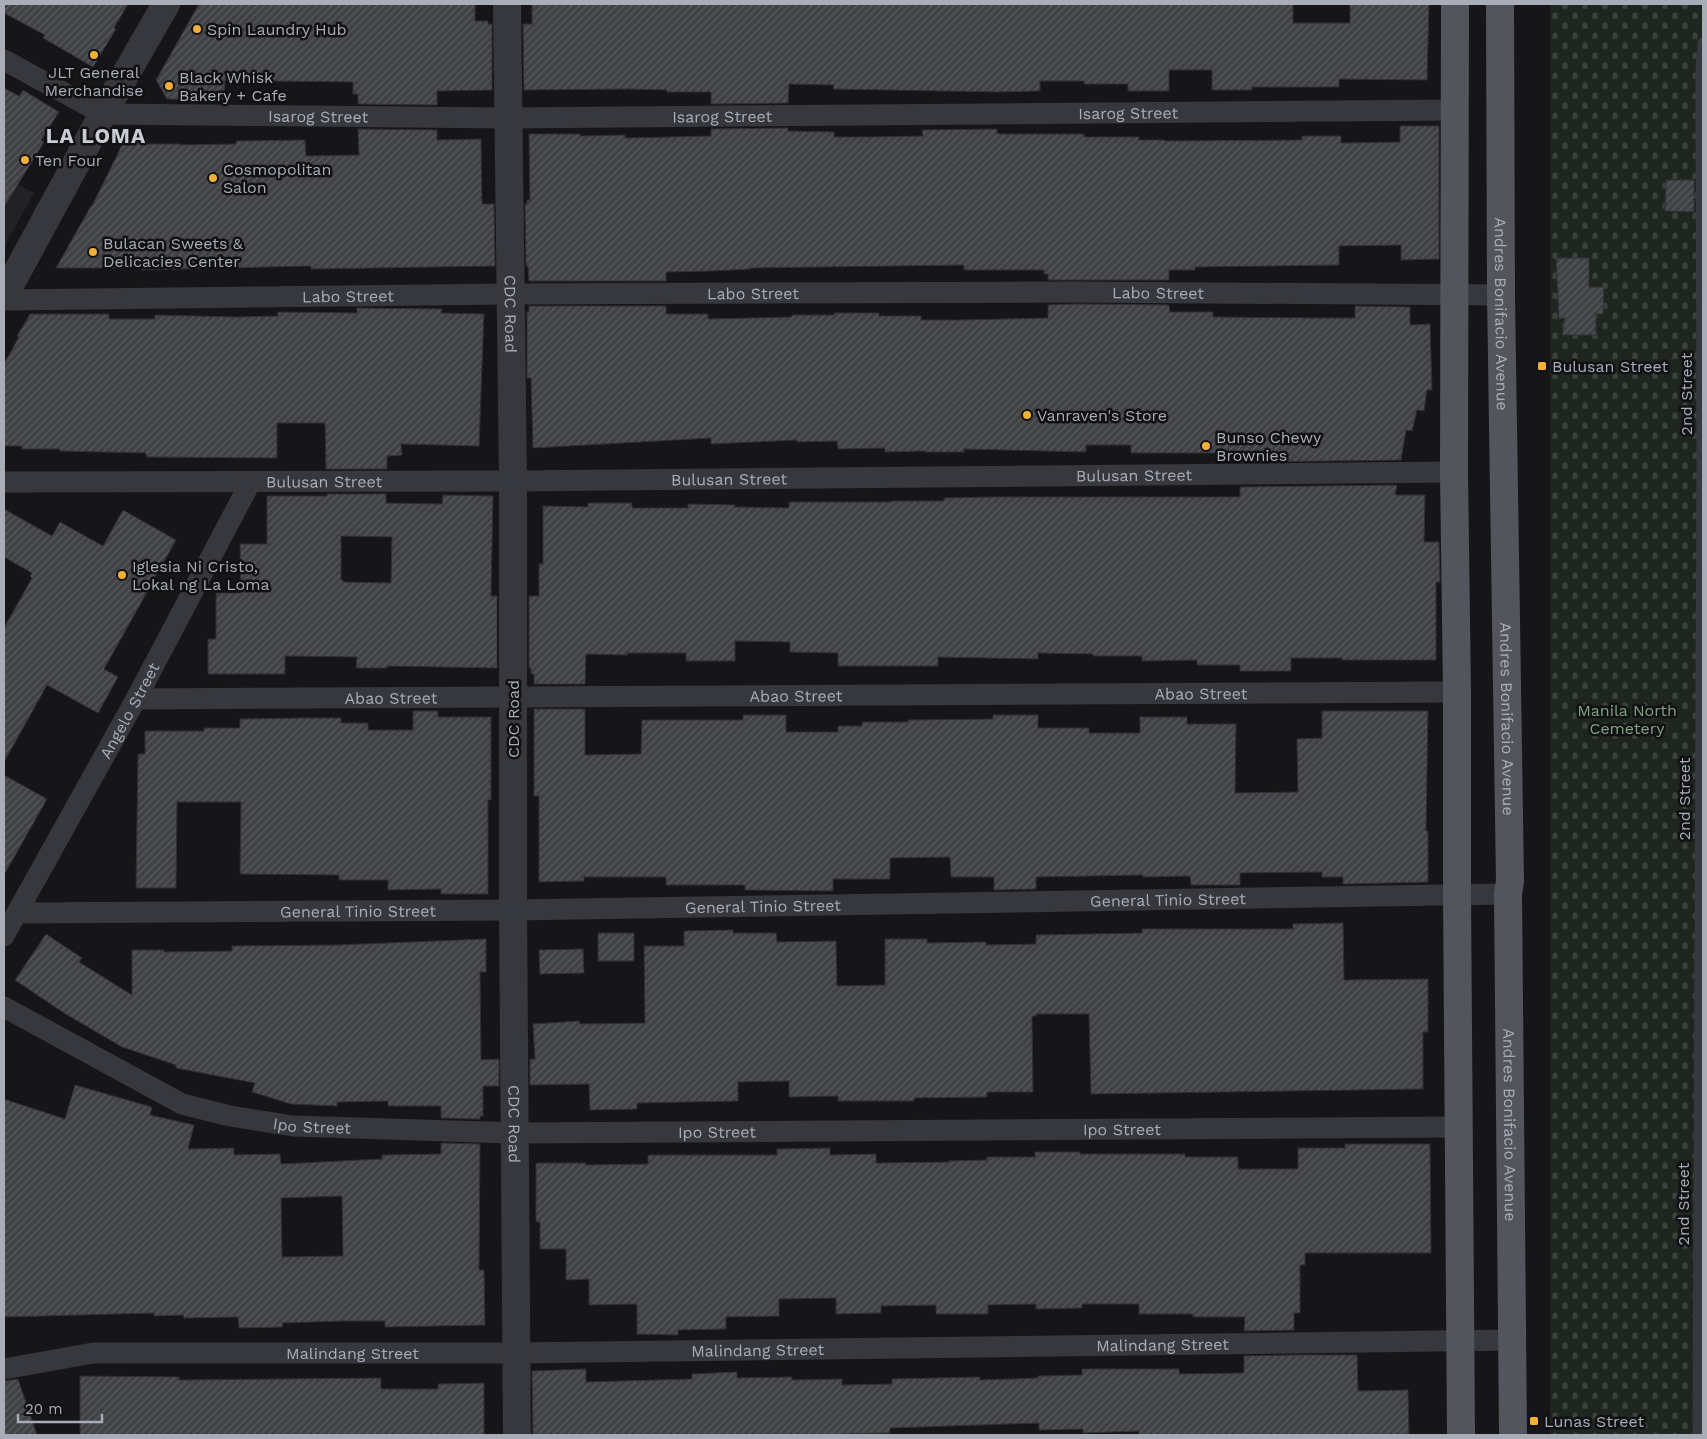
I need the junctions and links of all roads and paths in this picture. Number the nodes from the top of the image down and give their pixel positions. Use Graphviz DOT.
graph roads {
  1 [pos="166,4"];
  2 [pos="507,4"];
  3 [pos="1455,4"];
  4 [pos="1500,4"];
  5 [pos="1703,43"];
  6 [pos="4,60"];
  7 [pos="1702,71"];
  8 [pos="1455,110"];
  9 [pos="103,114"];
  10 [pos="508,118"];
  11 [pos="510,294"];
  12 [pos="1455,295"];
  13 [pos="1501,295"];
  14 [pos="4,298"];
  15 [pos="1454,472"];
  16 [pos="513,481"];
  17 [pos="4,482"];
  18 [pos="250,482"];
  19 [pos="1457,692"];
  20 [pos="513,696"];
  21 [pos="136,699"];
  22 [pos="1702,877"];
  23 [pos="1457,894"];
  24 [pos="1508,894"];
  25 [pos="513,910"];
  26 [pos="17,913"];
  27 [pos="4,936"];
  28 [pos="4,1007"];
  29 [pos="1458,1128"];
  30 [pos="514,1133"];
  31 [pos="1513,1340"];
  32 [pos="1460,1341"];
  33 [pos="517,1353"];
  34 [pos="4,1368"];
  35 [pos="517,1435"];
  36 [pos="1461,1435"];
  37 [pos="1513,1435"];
  38 [pos="1698,1435"];
  1 -- 9 [label="street"];
  2 -- 10 [label="street, CDC Road"];
  3 -- 8 [label="main road"];
  4 -- 13 [label="main road, Andres Bonifacio Avenue"];
  5 -- 7 [label="lane, 2nd Street"];
  6 -- 9 [label="street, Isarog Street"];
  7 -- 22 [label="lane, 2nd Street"];
  8 -- 10 [label="street, Isarog Street"];
  8 -- 12 [label="main road"];
  9 -- 10 [label="street, Isarog Street"];
  9 -- 14 [label="street"];
  10 -- 11 [label="street, CDC Road"];
  11 -- 12 [label="street, Labo Street"];
  11 -- 14 [label="street, Labo Street"];
  11 -- 16 [label="street, CDC Road"];
  12 -- 13 [label="street, Labo Street"];
  12 -- 15 [label="main road"];
  13 -- 24 [label="main road, Andres Bonifacio Avenue"];
  15 -- 16 [label="street, Bulusan Street"];
  15 -- 19 [label="main road"];
  16 -- 18 [label="street, Bulusan Street"];
  16 -- 20 [label="street, CDC Road"];
  17 -- 18 [label="street, Bulusan Street"];
  18 -- 21 [label="street, Angelo Street"];
  19 -- 20 [label="street, Abao Street"];
  19 -- 23 [label="main road"];
  20 -- 21 [label="street, Abao Street"];
  20 -- 25 [label="street, CDC Road"];
  21 -- 26 [label="street, Angelo Street"];
  22 -- 38 [label="lane, 2nd Street"];
  23 -- 24 [label="street, General Tinio Street"];
  23 -- 25 [label="street, General Tinio Street"];
  23 -- 29 [label="main road"];
  24 -- 31 [label="main road, Andres Bonifacio Avenue"];
  25 -- 26 [label="street, General Tinio Street"];
  25 -- 30 [label="street, CDC Road"];
  26 -- 27 [label="street, Angelo Street"];
  28 -- 30 [label="street, Ipo Street"];
  29 -- 30 [label="street, Ipo Street"];
  29 -- 32 [label="main road"];
  30 -- 33 [label="street, CDC Road"];
  31 -- 32 [label="street, Malindang Street"];
  31 -- 37 [label="main road, Andres Bonifacio Avenue"];
  32 -- 33 [label="street, Malindang Street"];
  32 -- 36 [label="main road"];
  33 -- 34 [label="street, Malindang Street"];
  33 -- 35 [label="street, CDC Road"];
}
